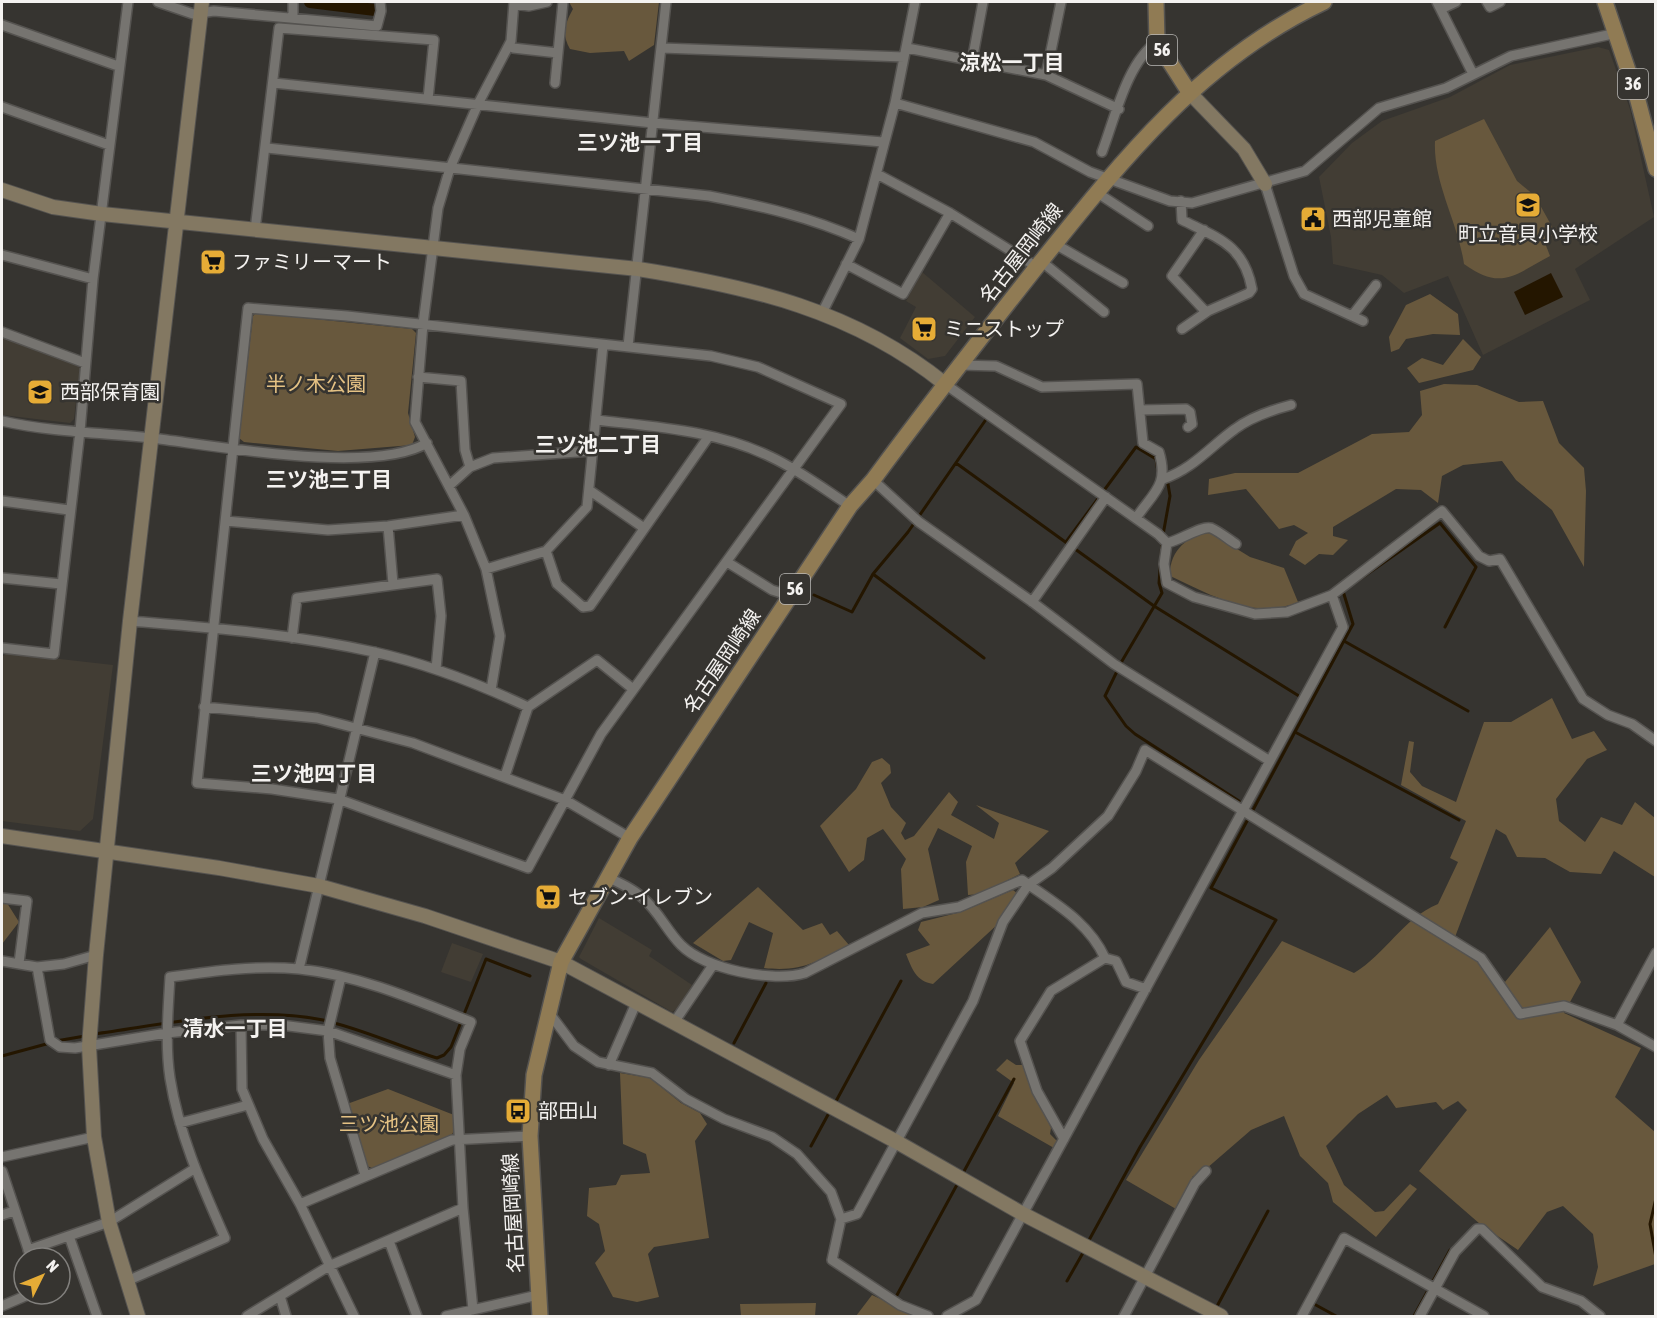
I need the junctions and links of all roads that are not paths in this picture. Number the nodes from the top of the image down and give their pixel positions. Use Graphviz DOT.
graph roads {
  1 [pos="128,2"];
  2 [pos="158,2"];
  3 [pos="293,2"];
  4 [pos="380,2"];
  5 [pos="547,2"];
  6 [pos="562,2"];
  7 [pos="666,2"];
  8 [pos="915,2"];
  9 [pos="984,2"];
  10 [pos="1061,2"];
  11 [pos="1156,2"];
  12 [pos="1323,2"];
  13 [pos="1456,2"];
  14 [pos="1487,2"];
  15 [pos="1500,2"];
  16 [pos="1605,2"];
  17 [pos="514,3"];
  18 [pos="1439,5"];
  19 [pos="202,6"];
  20 [pos="293,18"];
  21 [pos="2,25"];
  22 [pos="1617,33"];
  23 [pos="1157,42"];
  24 [pos="509,45"];
  25 [pos="662,48"];
  26 [pos="905,52"];
  27 [pos="558,53"];
  28 [pos="972,61"];
  29 [pos="118,66"];
  30 [pos="1046,75"];
  31 [pos="1473,75"];
  32 [pos="274,83"];
  33 [pos="555,83"];
  34 [pos="1189,92"];
  35 [pos="428,99"];
  36 [pos="896,103"];
  37 [pos="478,104"];
  38 [pos="2,107"];
  39 [pos="1119,109"];
  40 [pos="653,123"];
  41 [pos="1650,124"];
  42 [pos="883,142"];
  43 [pos="109,146"];
  44 [pos="267,148"];
  45 [pos="1102,152"];
  46 [pos="450,168"];
  47 [pos="1656,169"];
  48 [pos="877,174"];
  49 [pos="1108,177"];
  50 [pos="1265,184"];
  51 [pos="2,190"];
  52 [pos="645,191"];
  53 [pos="1096,192"];
  54 [pos="1181,201"];
  55 [pos="950,213"];
  56 [pos="102,214"];
  57 [pos="177,221"];
  58 [pos="1149,226"];
  59 [pos="255,230"];
  60 [pos="1204,231"];
  61 [pos="859,239"];
  62 [pos="1055,244"];
  63 [pos="433,248"];
  64 [pos="2,255"];
  65 [pos="846,264"];
  66 [pos="1039,264"];
  67 [pos="638,269"];
  68 [pos="93,279"];
  69 [pos="1123,283"];
  70 [pos="1376,285"];
  71 [pos="1104,312"];
  72 [pos="1206,312"];
  73 [pos="822,313"];
  74 [pos="1352,316"];
  75 [pos="1363,321"];
  76 [pos="423,324"];
  77 [pos="1182,329"];
  78 [pos="2,332"];
  79 [pos="603,345"];
  80 [pos="628,346"];
  81 [pos="85,363"];
  82 [pos="960,365"];
  83 [pos="418,378"];
  84 [pos="945,384"];
  85 [pos="1291,405"];
  86 [pos="1140,410"];
  87 [pos="596,420"];
  88 [pos="2,421"];
  89 [pos="1188,427"];
  90 [pos="80,432"];
  91 [pos="709,436"];
  92 [pos="151,438"];
  93 [pos="427,443"];
  94 [pos="233,449"];
  95 [pos="591,451"];
  96 [pos="470,467"];
  97 [pos="794,468"];
  98 [pos="1163,479"];
  99 [pos="873,480"];
  100 [pos="450,485"];
  101 [pos="589,490"];
  102 [pos="1106,497"];
  103 [pos="2,501"];
  104 [pos="850,506"];
  105 [pos="69,510"];
  106 [pos="464,514"];
  107 [pos="1136,518"];
  108 [pos="226,521"];
  109 [pos="388,526"];
  110 [pos="644,528"];
  111 [pos="1167,543"];
  112 [pos="1236,544"];
  113 [pos="546,551"];
  114 [pos="727,562"];
  115 [pos="486,569"];
  116 [pos="2,578"];
  117 [pos="61,584"];
  118 [pos="393,584"];
  119 [pos="791,596"];
  120 [pos="1332,596"];
  121 [pos="1032,602"];
  122 [pos="130,621"];
  123 [pos="214,628"];
  124 [pos="292,638"];
  125 [pos="2,648"];
  126 [pos="375,652"];
  127 [pos="436,669"];
  128 [pos="633,689"];
  129 [pos="491,690"];
  130 [pos="204,707"];
  131 [pos="528,707"];
  132 [pos="356,727"];
  133 [pos="1656,741"];
  134 [pos="1270,761"];
  135 [pos="504,776"];
  136 [pos="338,799"];
  137 [pos="565,800"];
  138 [pos="1244,810"];
  139 [pos="2,836"];
  140 [pos="630,838"];
  141 [pos="108,851"];
  142 [pos="607,877"];
  143 [pos="1028,885"];
  144 [pos="319,886"];
  145 [pos="2,898"];
  146 [pos="1656,953"];
  147 [pos="96,955"];
  148 [pos="1105,958"];
  149 [pos="2,961"];
  150 [pos="561,962"];
  151 [pos="19,963"];
  152 [pos="713,965"];
  153 [pos="37,967"];
  154 [pos="299,969"];
  155 [pos="341,976"];
  156 [pos="1146,989"];
  157 [pos="637,1001"];
  158 [pos="550,1014"];
  159 [pos="675,1021"];
  160 [pos="241,1025"];
  161 [pos="1617,1025"];
  162 [pos="328,1031"];
  163 [pos="167,1033"];
  164 [pos="89,1046"];
  165 [pos="1656,1047"];
  166 [pos="609,1065"];
  167 [pos="456,1075"];
  168 [pos="248,1105"];
  169 [pos="180,1123"];
  170 [pos="530,1136"];
  171 [pos="94,1137"];
  172 [pos="461,1138"];
  173 [pos="1064,1139"];
  174 [pos="897,1143"];
  175 [pos="2,1156"];
  176 [pos="194,1169"];
  177 [pos="2,1171"];
  178 [pos="1206,1171"];
  179 [pos="365,1175"];
  180 [pos="300,1204"];
  181 [pos="463,1208"];
  182 [pos="14,1211"];
  183 [pos="2,1215"];
  184 [pos="1023,1215"];
  185 [pos="841,1219"];
  186 [pos="109,1222"];
  187 [pos="69,1236"];
  188 [pos="389,1241"];
  189 [pos="26,1246"];
  190 [pos="47,1246"];
  191 [pos="329,1266"];
  192 [pos="1145,1277"];
  193 [pos="127,1281"];
  194 [pos="1436,1287"];
  195 [pos="538,1295"];
  196 [pos="280,1296"];
  197 [pos="473,1310"];
  198 [pos="97,1317"];
  199 [pos="138,1317"];
  200 [pos="247,1317"];
  201 [pos="286,1317"];
  202 [pos="354,1317"];
  203 [pos="417,1317"];
  204 [pos="446,1317"];
  205 [pos="540,1317"];
  206 [pos="928,1317"];
  207 [pos="947,1317"];
  208 [pos="1124,1317"];
  209 [pos="1221,1317"];
  210 [pos="1302,1317"];
  211 [pos="1420,1317"];
  212 [pos="1484,1317"];
  213 [pos="1600,1317"];
  1 -- 29 [label="street"];
  2 -- 19 [label="street"];
  3 -- 20 [label="street"];
  4 -- 20 [label="street"];
  5 -- 17 [label="street"];
  6 -- 27 [label="street"];
  7 -- 25 [label="street"];
  8 -- 26 [label="street"];
  9 -- 28 [label="street"];
  10 -- 30 [label="street"];
  11 -- 23 [label="main road, 56"];
  12 -- 34 [label="main road, 名古屋岡崎線 / 56"];
  13 -- 18 [label="street"];
  14 -- 15 [label="street"];
  16 -- 22 [label="main road, 36"];
  17 -- 24 [label="street"];
  18 -- 31 [label="street"];
  19 -- 20 [label="street"];
  19 -- 57 [label="street"];
  21 -- 29 [label="street"];
  22 -- 31 [label="street"];
  22 -- 41 [label="main road, 36"];
  23 -- 34 [label="main road, 56"];
  23 -- 39 [label="street"];
  24 -- 27 [label="street"];
  24 -- 37 [label="street"];
  25 -- 26 [label="street"];
  25 -- 40 [label="street"];
  26 -- 28 [label="street"];
  26 -- 36 [label="street"];
  27 -- 33 [label="street"];
  28 -- 30 [label="street"];
  29 -- 43 [label="street"];
  30 -- 39 [label="street"];
  31 -- 50 [label="street"];
  32 -- 35 [label="street"];
  32 -- 35 [label="street"];
  32 -- 44 [label="street"];
  34 -- 49 [label="main road, 名古屋岡崎線 / 56"];
  34 -- 50 [label="street"];
  35 -- 37 [label="street"];
  36 -- 42 [label="street"];
  36 -- 49 [label="street"];
  37 -- 40 [label="street"];
  37 -- 46 [label="street"];
  38 -- 43 [label="street"];
  39 -- 45 [label="street"];
  40 -- 42 [label="street"];
  40 -- 52 [label="street"];
  41 -- 47 [label="main road, 36"];
  42 -- 48 [label="street"];
  43 -- 56 [label="street"];
  44 -- 46 [label="street"];
  44 -- 59 [label="street"];
  46 -- 52 [label="street"];
  46 -- 63 [label="street"];
  48 -- 55 [label="street"];
  48 -- 61 [label="street"];
  49 -- 53 [label="main road, 名古屋岡崎線 / 56"];
  49 -- 54 [label="street"];
  50 -- 54 [label="street"];
  50 -- 74 [label="street"];
  51 -- 56 [label="street"];
  52 -- 61 [label="street"];
  52 -- 67 [label="street"];
  53 -- 58 [label="street"];
  53 -- 62 [label="main road, 名古屋岡崎線 / 56"];
  54 -- 60 [label="street"];
  55 -- 65 [label="street"];
  55 -- 66 [label="street"];
  56 -- 57 [label="street"];
  56 -- 68 [label="street"];
  57 -- 59 [label="street"];
  57 -- 92 [label="street"];
  59 -- 63 [label="street"];
  60 -- 72 [label="street"];
  60 -- 72 [label="street"];
  61 -- 65 [label="street"];
  62 -- 66 [label="main road, 名古屋岡崎線 / 56"];
  62 -- 69 [label="street"];
  63 -- 67 [label="street"];
  63 -- 76 [label="street"];
  64 -- 68 [label="street"];
  65 -- 73 [label="street"];
  66 -- 71 [label="street"];
  66 -- 82 [label="main road, 名古屋岡崎線 / 56"];
  67 -- 73 [label="street"];
  67 -- 80 [label="street"];
  68 -- 81 [label="street"];
  70 -- 74 [label="street"];
  72 -- 77 [label="street"];
  73 -- 84 [label="street"];
  74 -- 75 [label="street"];
  76 -- 79 [label="street"];
  76 -- 83 [label="street"];
  76 -- 94 [label="street"];
  78 -- 81 [label="street"];
  79 -- 80 [label="street"];
  79 -- 87 [label="street"];
  80 -- 97 [label="street"];
  81 -- 90 [label="street"];
  82 -- 84 [label="main road, 名古屋岡崎線 / 56"];
  82 -- 86 [label="street"];
  83 -- 93 [label="street"];
  83 -- 96 [label="street"];
  84 -- 99 [label="main road, 名古屋岡崎線 / 56"];
  84 -- 102 [label="street"];
  85 -- 98 [label="street"];
  86 -- 89 [label="street"];
  86 -- 98 [label="street"];
  87 -- 91 [label="street"];
  87 -- 95 [label="street"];
  88 -- 90 [label="street"];
  90 -- 92 [label="street"];
  90 -- 105 [label="street"];
  91 -- 97 [label="street"];
  91 -- 110 [label="street"];
  92 -- 94 [label="street"];
  92 -- 122 [label="street"];
  93 -- 94 [label="street"];
  93 -- 100 [label="street"];
  94 -- 108 [label="street"];
  95 -- 96 [label="street"];
  95 -- 101 [label="street"];
  96 -- 100 [label="street"];
  97 -- 104 [label="street"];
  97 -- 114 [label="street"];
  98 -- 107 [label="street"];
  99 -- 104 [label="main road, 名古屋岡崎線 / 56"];
  99 -- 121 [label="street"];
  100 -- 106 [label="street"];
  101 -- 110 [label="street"];
  101 -- 113 [label="street"];
  102 -- 107 [label="street"];
  102 -- 121 [label="street"];
  103 -- 105 [label="street"];
  104 -- 119 [label="main road, 名古屋岡崎線 / 56"];
  105 -- 117 [label="street"];
  106 -- 109 [label="street"];
  106 -- 115 [label="street"];
  107 -- 111 [label="street"];
  108 -- 109 [label="street"];
  108 -- 123 [label="street"];
  109 -- 118 [label="street"];
  110 -- 113 [label="street"];
  111 -- 112 [label="street"];
  111 -- 120 [label="street"];
  113 -- 115 [label="street"];
  114 -- 119 [label="street"];
  114 -- 128 [label="street"];
  115 -- 129 [label="street"];
  116 -- 117 [label="street"];
  117 -- 125 [label="street"];
  118 -- 124 [label="street"];
  118 -- 127 [label="street"];
  119 -- 140 [label="main road, 名古屋岡崎線 / 56"];
  120 -- 133 [label="street"];
  120 -- 134 [label="street"];
  121 -- 134 [label="street"];
  122 -- 123 [label="street"];
  122 -- 141 [label="street"];
  123 -- 124 [label="street"];
  123 -- 130 [label="street"];
  124 -- 126 [label="street"];
  126 -- 127 [label="street"];
  126 -- 132 [label="street"];
  127 -- 129 [label="street"];
  128 -- 131 [label="street"];
  128 -- 137 [label="street"];
  129 -- 131 [label="street"];
  130 -- 132 [label="street"];
  130 -- 136 [label="street"];
  131 -- 135 [label="street"];
  132 -- 135 [label="street"];
  132 -- 136 [label="street"];
  134 -- 138 [label="street"];
  135 -- 137 [label="street"];
  136 -- 137 [label="street"];
  136 -- 144 [label="street"];
  137 -- 140 [label="street"];
  138 -- 143 [label="street"];
  138 -- 156 [label="street"];
  138 -- 161 [label="street"];
  139 -- 141 [label="street"];
  140 -- 142 [label="main road, 名古屋岡崎線 / 56"];
  141 -- 144 [label="street"];
  141 -- 147 [label="street"];
  142 -- 150 [label="main road, 名古屋岡崎線 / 56"];
  142 -- 152 [label="street"];
  143 -- 148 [label="street"];
  143 -- 152 [label="street"];
  143 -- 174 [label="street"];
  144 -- 150 [label="street"];
  144 -- 154 [label="street"];
  145 -- 151 [label="street"];
  146 -- 161 [label="street"];
  147 -- 153 [label="street"];
  147 -- 164 [label="street"];
  148 -- 156 [label="street"];
  148 -- 173 [label="street"];
  149 -- 151 [label="street"];
  150 -- 157 [label="street"];
  150 -- 158 [label="main road, 名古屋岡崎線 / 56"];
  151 -- 153 [label="street"];
  152 -- 159 [label="street"];
  153 -- 164 [label="street"];
  154 -- 155 [label="street"];
  154 -- 163 [label="street"];
  155 -- 162 [label="street"];
  155 -- 167 [label="street"];
  156 -- 173 [label="street"];
  157 -- 159 [label="street"];
  157 -- 166 [label="street"];
  158 -- 166 [label="street"];
  158 -- 170 [label="main road, 名古屋岡崎線 / 56"];
  159 -- 174 [label="street"];
  160 -- 162 [label="street"];
  160 -- 163 [label="street"];
  160 -- 168 [label="street"];
  161 -- 165 [label="street"];
  162 -- 167 [label="street"];
  162 -- 179 [label="street"];
  163 -- 164 [label="street"];
  163 -- 169 [label="street"];
  164 -- 171 [label="street"];
  166 -- 185 [label="street"];
  167 -- 172 [label="street"];
  168 -- 169 [label="street"];
  168 -- 180 [label="street"];
  169 -- 176 [label="street"];
  170 -- 172 [label="street"];
  170 -- 195 [label="main road, 名古屋岡崎線 / 56"];
  171 -- 175 [label="street"];
  171 -- 186 [label="street"];
  172 -- 179 [label="street"];
  172 -- 181 [label="street"];
  173 -- 184 [label="street"];
  174 -- 184 [label="street"];
  174 -- 185 [label="street"];
  176 -- 186 [label="street"];
  176 -- 193 [label="street"];
  177 -- 182 [label="street"];
  178 -- 192 [label="street"];
  179 -- 180 [label="street"];
  180 -- 191 [label="street"];
  181 -- 188 [label="street"];
  181 -- 197 [label="street"];
  182 -- 183 [label="street"];
  182 -- 189 [label="street"];
  184 -- 192 [label="street"];
  184 -- 207 [label="street"];
  185 -- 206 [label="street"];
  186 -- 187 [label="street"];
  186 -- 193 [label="street"];
  187 -- 190 [label="street"];
  187 -- 198 [label="street"];
  188 -- 191 [label="street"];
  188 -- 203 [label="street"];
  191 -- 196 [label="street"];
  191 -- 202 [label="street"];
  192 -- 208 [label="street"];
  192 -- 209 [label="street"];
  193 -- 199 [label="street"];
  194 -- 210 [label="street"];
  194 -- 211 [label="street"];
  194 -- 212 [label="street"];
  194 -- 213 [label="street"];
  195 -- 197 [label="street"];
  195 -- 205 [label="main road, 名古屋岡崎線 / 56"];
  196 -- 200 [label="street"];
  196 -- 201 [label="street"];
  197 -- 204 [label="street"];
}
